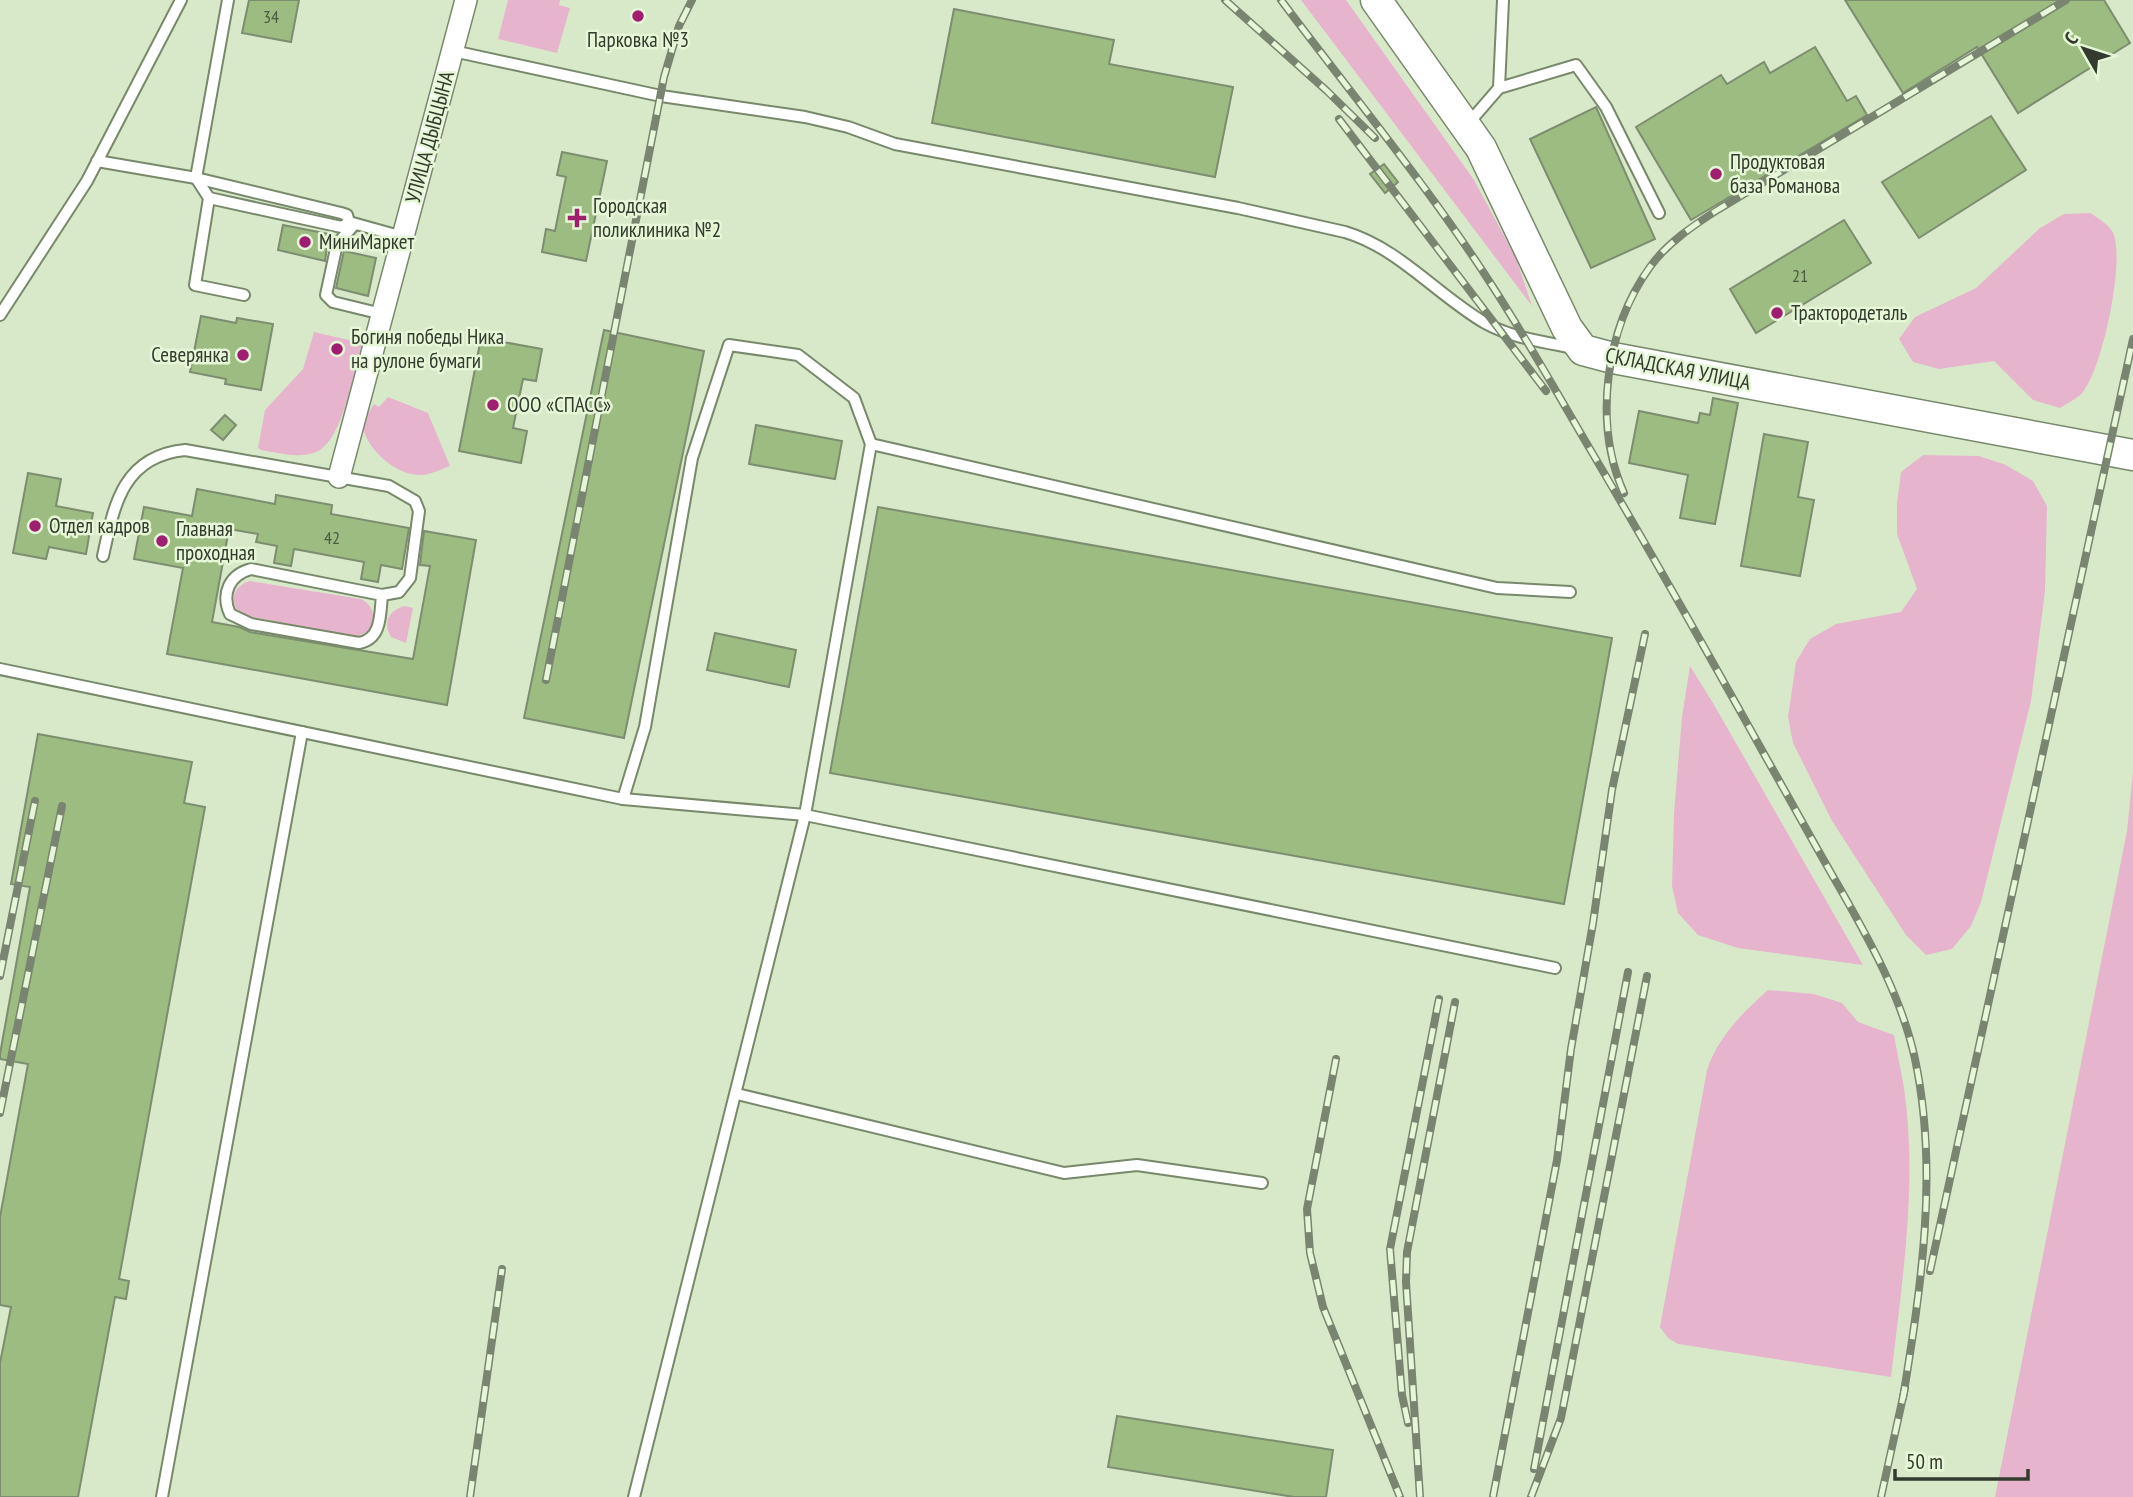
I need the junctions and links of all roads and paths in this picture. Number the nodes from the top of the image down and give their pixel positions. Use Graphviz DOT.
graph roads {
  1 [pos="181,0"];
  2 [pos="228,0"];
  3 [pos="466,0"];
  4 [pos="1376,0"];
  5 [pos="1503,0"];
  6 [pos="453,51"];
  7 [pos="1499,88"];
  8 [pos="1466,126"];
  9 [pos="97,161"];
  10 [pos="196,178"];
  11 [pos="209,198"];
  12 [pos="1659,213"];
  13 [pos="352,223"];
  14 [pos="403,237"];
  15 [pos="244,295"];
  16 [pos="382,314"];
  17 [pos="0,315"];
  18 [pos="1583,351"];
  19 [pos="871,444"];
  20 [pos="2133,455"];
  21 [pos="338,477"];
  22 [pos="103,556"];
  23 [pos="1570,592"];
  24 [pos="382,594"];
  25 [pos="0,669"];
  26 [pos="302,732"];
  27 [pos="623,799"];
  28 [pos="805,815"];
  29 [pos="1555,968"];
  30 [pos="737,1094"];
  31 [pos="1262,1183"];
  32 [pos="162,1497"];
  33 [pos="634,1497"];
  1 -- 9 [label="lane"];
  2 -- 10 [label="lane"];
  3 -- 6 [label="street, УЛИЦА ДЫБЦЫНА"];
  4 -- 8 [label="street, СКЛАДСКАЯ УЛИЦА"];
  5 -- 7 [label="lane"];
  6 -- 14 [label="street, УЛИЦА ДЫБЦЫНА"];
  6 -- 18 [label="lane"];
  7 -- 8 [label="lane"];
  7 -- 12 [label="lane"];
  8 -- 18 [label="street, СКЛАДСКАЯ УЛИЦА"];
  9 -- 10 [label="lane"];
  9 -- 17 [label="lane"];
  10 -- 11 [label="lane"];
  10 -- 13 [label="lane"];
  11 -- 13 [label="lane"];
  11 -- 15 [label="lane"];
  13 -- 14 [label="lane"];
  13 -- 16 [label="lane"];
  14 -- 16 [label="street, УЛИЦА ДЫБЦЫНА"];
  16 -- 21 [label="street, УЛИЦА ДЫБЦЫНА"];
  18 -- 20 [label="street, СКЛАДСКАЯ УЛИЦА"];
  19 -- 23 [label="lane"];
  19 -- 27 [label="lane"];
  19 -- 28 [label="lane"];
  21 -- 22 [label="lane"];
  21 -- 24 [label="lane"];
  24 -- 24 [label="lane"];
  25 -- 26 [label="lane"];
  26 -- 27 [label="lane"];
  26 -- 32 [label="lane"];
  27 -- 28 [label="lane"];
  28 -- 29 [label="lane"];
  28 -- 30 [label="lane"];
  30 -- 31 [label="lane"];
  30 -- 33 [label="lane"];
}
